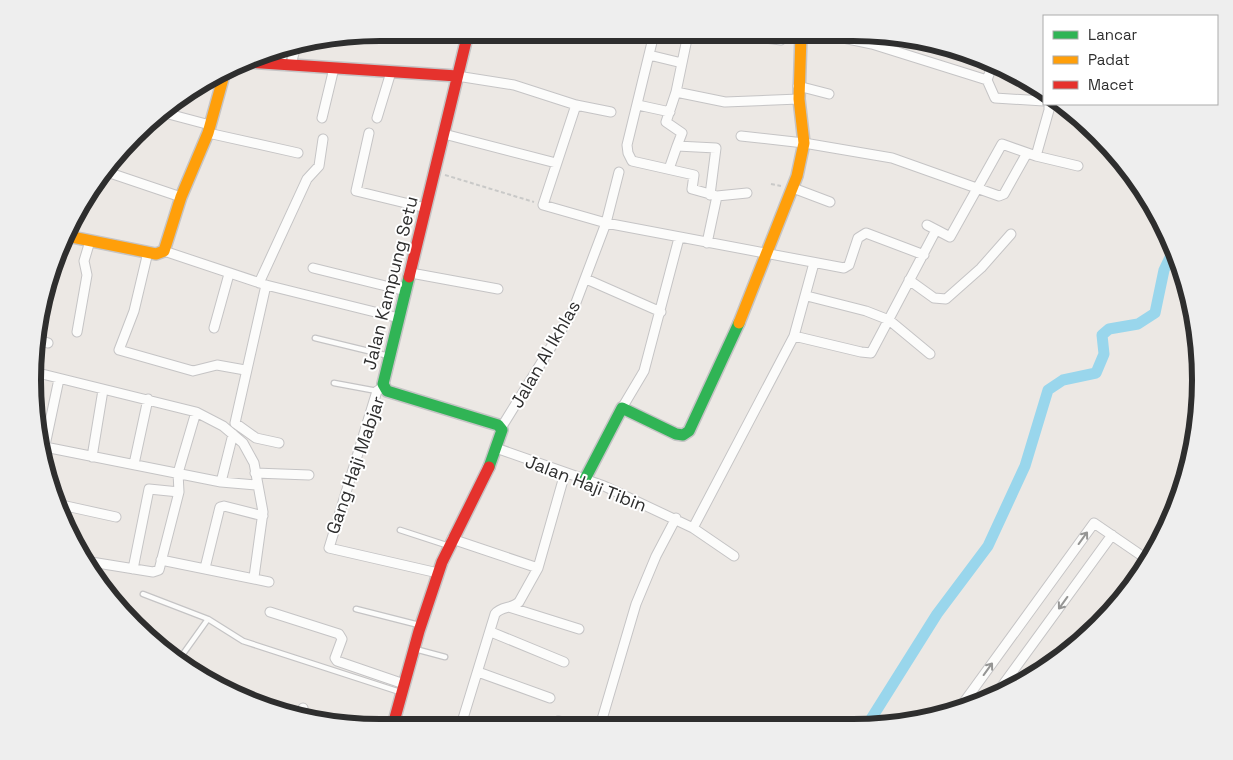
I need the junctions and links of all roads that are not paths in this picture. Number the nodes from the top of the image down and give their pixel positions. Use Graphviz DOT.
graph roads {
  1 [pos="466,41"];
  2 [pos="652,41"];
  3 [pos="687,41"];
  4 [pos="801,41"];
  5 [pos="859,41"];
  6 [pos="292,53"];
  7 [pos="285,55"];
  8 [pos="648,56"];
  9 [pos="261,63"];
  10 [pos="682,63"];
  11 [pos="286,64"];
  12 [pos="334,68"];
  13 [pos="990,70"];
  14 [pos="390,72"];
  15 [pos="457,76"];
  16 [pos="223,80"];
  17 [pos="987,80"];
  18 [pos="798,86"];
  19 [pos="676,92"];
  20 [pos="829,94"];
  21 [pos="799,100"];
  22 [pos="1043,101"];
  23 [pos="576,105"];
  24 [pos="638,105"];
  25 [pos="1049,105"];
  26 [pos="611,112"];
  27 [pos="670,112"];
  28 [pos="169,115"];
  29 [pos="322,118"];
  30 [pos="377,118"];
  31 [pos="209,129"];
  32 [pos="369,133"];
  33 [pos="444,134"];
  34 [pos="741,136"];
  35 [pos="323,139"];
  36 [pos="804,143"];
  37 [pos="677,146"];
  38 [pos="298,154"];
  39 [pos="1031,155"];
  40 [pos="556,163"];
  41 [pos="1078,166"];
  42 [pos="669,169"];
  43 [pos="619,172"];
  44 [pos="111,174"];
  45 [pos="977,187"];
  46 [pos="793,188"];
  47 [pos="748,193"];
  48 [pos="714,195"];
  49 [pos="181,197"];
  50 [pos="830,202"];
  51 [pos="426,208"];
  52 [pos="606,223"];
  53 [pos="1011,234"];
  54 [pos="73,237"];
  55 [pos="679,238"];
  56 [pos="90,241"];
  57 [pos="706,243"];
  58 [pos="164,251"];
  59 [pos="148,252"];
  60 [pos="766,255"];
  61 [pos="924,255"];
  62 [pos="814,263"];
  63 [pos="313,268"];
  64 [pos="410,273"];
  65 [pos="229,274"];
  66 [pos="586,280"];
  67 [pos="909,280"];
  68 [pos="262,284"];
  69 [pos="498,289"];
  70 [pos="406,291"];
  71 [pos="807,296"];
  72 [pos="661,312"];
  73 [pos="399,318"];
  74 [pos="889,320"];
  75 [pos="214,328"];
  76 [pos="77,332"];
  77 [pos="794,336"];
  78 [pos="315,338"];
  79 [pos="930,354"];
  80 [pos="390,356"];
  81 [pos="245,370"];
  82 [pos="41,374"];
  83 [pos="59,378"];
  84 [pos="334,383"];
  85 [pos="380,389"];
  86 [pos="103,390"];
  87 [pos="148,400"];
  88 [pos="622,408"];
  89 [pos="196,412"];
  90 [pos="502,428"];
  91 [pos="232,434"];
  92 [pos="46,437"];
  93 [pos="279,443"];
  94 [pos="496,448"];
  95 [pos="49,450"];
  96 [pos="92,457"];
  97 [pos="134,464"];
  98 [pos="178,473"];
  99 [pos="565,473"];
  100 [pos="255,474"];
  101 [pos="309,475"];
  102 [pos="585,479"];
  103 [pos="221,482"];
  104 [pos="256,485"];
  105 [pos="179,492"];
  106 [pos="65,506"];
  107 [pos="263,516"];
  108 [pos="116,517"];
  109 [pos="676,518"];
  110 [pos="693,528"];
  111 [pos="400,530"];
  112 [pos="1112,535"];
  113 [pos="450,543"];
  114 [pos="734,556"];
  115 [pos="1142,556"];
  116 [pos="162,560"];
  117 [pos="95,563"];
  118 [pos="205,568"];
  119 [pos="538,568"];
  120 [pos="133,569"];
  121 [pos="438,574"];
  122 [pos="254,577"];
  123 [pos="269,582"];
  124 [pos="143,594"];
  125 [pos="508,607"];
  126 [pos="356,609"];
  127 [pos="270,612"];
  128 [pos="208,619"];
  129 [pos="420,626"];
  130 [pos="580,629"];
  131 [pos="491,632"];
  132 [pos="414,648"];
  133 [pos="182,655"];
  134 [pos="445,657"];
  135 [pos="564,662"];
  136 [pos="478,672"];
  137 [pos="1004,683"];
  138 [pos="403,688"];
  139 [pos="550,698"];
  140 [pos="966,700"];
  141 [pos="395,719"];
  142 [pos="463,719"];
  143 [pos="602,719"];
  1 -- 15 [label="street, Jalan Kampung Setu"];
  2 -- 8 [label="street"];
  3 -- 10 [label="street"];
  4 -- 18 [label="street"];
  5 -- 17 [label="street"];
  6 -- 11 [label="street"];
  7 -- 11 [label="street"];
  8 -- 10 [label="street"];
  8 -- 24 [label="street"];
  9 -- 11 [label="street"];
  10 -- 19 [label="street"];
  11 -- 12 [label="street"];
  12 -- 14 [label="street"];
  12 -- 29 [label="street"];
  13 -- 17 [label="street"];
  14 -- 15 [label="street"];
  14 -- 30 [label="street"];
  15 -- 23 [label="street"];
  15 -- 33 [label="street, Jalan Kampung Setu"];
  16 -- 31 [label="street"];
  17 -- 22 [label="street"];
  18 -- 20 [label="street"];
  18 -- 21 [label="street"];
  19 -- 21 [label="street"];
  19 -- 27 [label="street"];
  21 -- 36 [label="street"];
  23 -- 26 [label="street"];
  23 -- 40 [label="street"];
  24 -- 27 [label="street"];
  24 -- 42 [label="street"];
  25 -- 39 [label="street"];
  27 -- 37 [label="street"];
  28 -- 31 [label="street"];
  31 -- 38 [label="street"];
  31 -- 49 [label="street"];
  32 -- 51 [label="street"];
  33 -- 40 [label="street"];
  33 -- 51 [label="street, Jalan Kampung Setu"];
  34 -- 36 [label="street"];
  35 -- 68 [label="street"];
  36 -- 45 [label="street"];
  36 -- 46 [label="street"];
  37 -- 42 [label="street"];
  37 -- 48 [label="street"];
  39 -- 41 [label="street"];
  39 -- 45 [label="street"];
  39 -- 45 [label="street"];
  40 -- 52 [label="street"];
  42 -- 48 [label="street"];
  43 -- 52 [label="street, Jalan Al Ikhlas"];
  44 -- 49 [label="street"];
  45 -- 61 [label="street"];
  46 -- 50 [label="street"];
  46 -- 60 [label="street"];
  47 -- 48 [label="street"];
  48 -- 57 [label="street"];
  49 -- 58 [label="street"];
  51 -- 64 [label="street, Jalan Kampung Setu"];
  52 -- 55 [label="street"];
  52 -- 66 [label="street, Jalan Al Ikhlas"];
  53 -- 67 [label="street"];
  54 -- 56 [label="street"];
  55 -- 57 [label="street"];
  55 -- 72 [label="street"];
  56 -- 59 [label="street"];
  56 -- 76 [label="street"];
  57 -- 60 [label="street"];
  58 -- 59 [label="street"];
  58 -- 65 [label="street"];
  59 -- 81 [label="street"];
  60 -- 62 [label="street"];
  60 -- 88 [label="street"];
  61 -- 62 [label="street"];
  61 -- 67 [label="street"];
  62 -- 71 [label="street"];
  63 -- 70 [label="street"];
  64 -- 69 [label="street"];
  64 -- 70 [label="street, Jalan Kampung Setu"];
  65 -- 68 [label="street"];
  65 -- 75 [label="street"];
  66 -- 72 [label="street"];
  66 -- 90 [label="street, Jalan Al Ikhlas"];
  67 -- 74 [label="street"];
  68 -- 73 [label="street"];
  68 -- 81 [label="street"];
  70 -- 73 [label="street, Jalan Kampung Setu"];
  71 -- 74 [label="street"];
  71 -- 77 [label="street"];
  72 -- 88 [label="street"];
  73 -- 80 [label="street, Jalan Kampung Setu"];
  74 -- 77 [label="street"];
  74 -- 79 [label="street"];
  77 -- 110 [label="street"];
  78 -- 80 [label="lane"];
  80 -- 85 [label="street, Jalan Kampung Setu"];
  81 -- 93 [label="street"];
  82 -- 83 [label="street"];
  83 -- 86 [label="street"];
  83 -- 92 [label="street"];
  84 -- 85 [label="lane"];
  85 -- 90 [label="street, Jalan Kampung Setu"];
  85 -- 121 [label="street, Gang Haji Mabjar"];
  86 -- 87 [label="street"];
  86 -- 96 [label="street"];
  87 -- 89 [label="street"];
  87 -- 97 [label="street"];
  88 -- 102 [label="street"];
  89 -- 91 [label="street"];
  89 -- 98 [label="street"];
  90 -- 94 [label="street"];
  91 -- 100 [label="street"];
  91 -- 103 [label="street"];
  94 -- 99 [label="street, Jalan Haji Tibin"];
  94 -- 113 [label="street"];
  95 -- 96 [label="street"];
  96 -- 97 [label="street"];
  97 -- 98 [label="street"];
  98 -- 103 [label="street"];
  98 -- 105 [label="street"];
  99 -- 102 [label="street, Jalan Haji Tibin"];
  99 -- 119 [label="street"];
  100 -- 101 [label="street"];
  100 -- 104 [label="street"];
  102 -- 109 [label="street, Jalan Haji Tibin"];
  103 -- 104 [label="street"];
  104 -- 107 [label="street"];
  105 -- 116 [label="street"];
  105 -- 120 [label="street"];
  106 -- 108 [label="street"];
  107 -- 118 [label="street"];
  107 -- 122 [label="street"];
  109 -- 110 [label="street, Jalan Haji Tibin"];
  109 -- 143 [label="street"];
  110 -- 114 [label="street, Jalan Haji Tibin"];
  111 -- 113 [label="lane"];
  112 -- 115 [label="street"];
  112 -- 137 [label="street, one-way"];
  140 -- 112 [label="street, one-way"];
  113 -- 119 [label="street"];
  113 -- 121 [label="street"];
  116 -- 118 [label="street"];
  116 -- 120 [label="street"];
  117 -- 120 [label="street"];
  118 -- 122 [label="street"];
  119 -- 125 [label="street"];
  121 -- 129 [label="street"];
  122 -- 123 [label="street"];
  124 -- 128 [label="lane"];
  125 -- 130 [label="street"];
  125 -- 131 [label="street"];
  126 -- 129 [label="lane"];
  127 -- 138 [label="street"];
  128 -- 133 [label="lane"];
  128 -- 138 [label="lane"];
  129 -- 132 [label="street"];
  131 -- 135 [label="street"];
  131 -- 136 [label="street"];
  132 -- 134 [label="lane"];
  132 -- 138 [label="street"];
  136 -- 139 [label="street"];
  136 -- 142 [label="street"];
  138 -- 141 [label="street"];
}
